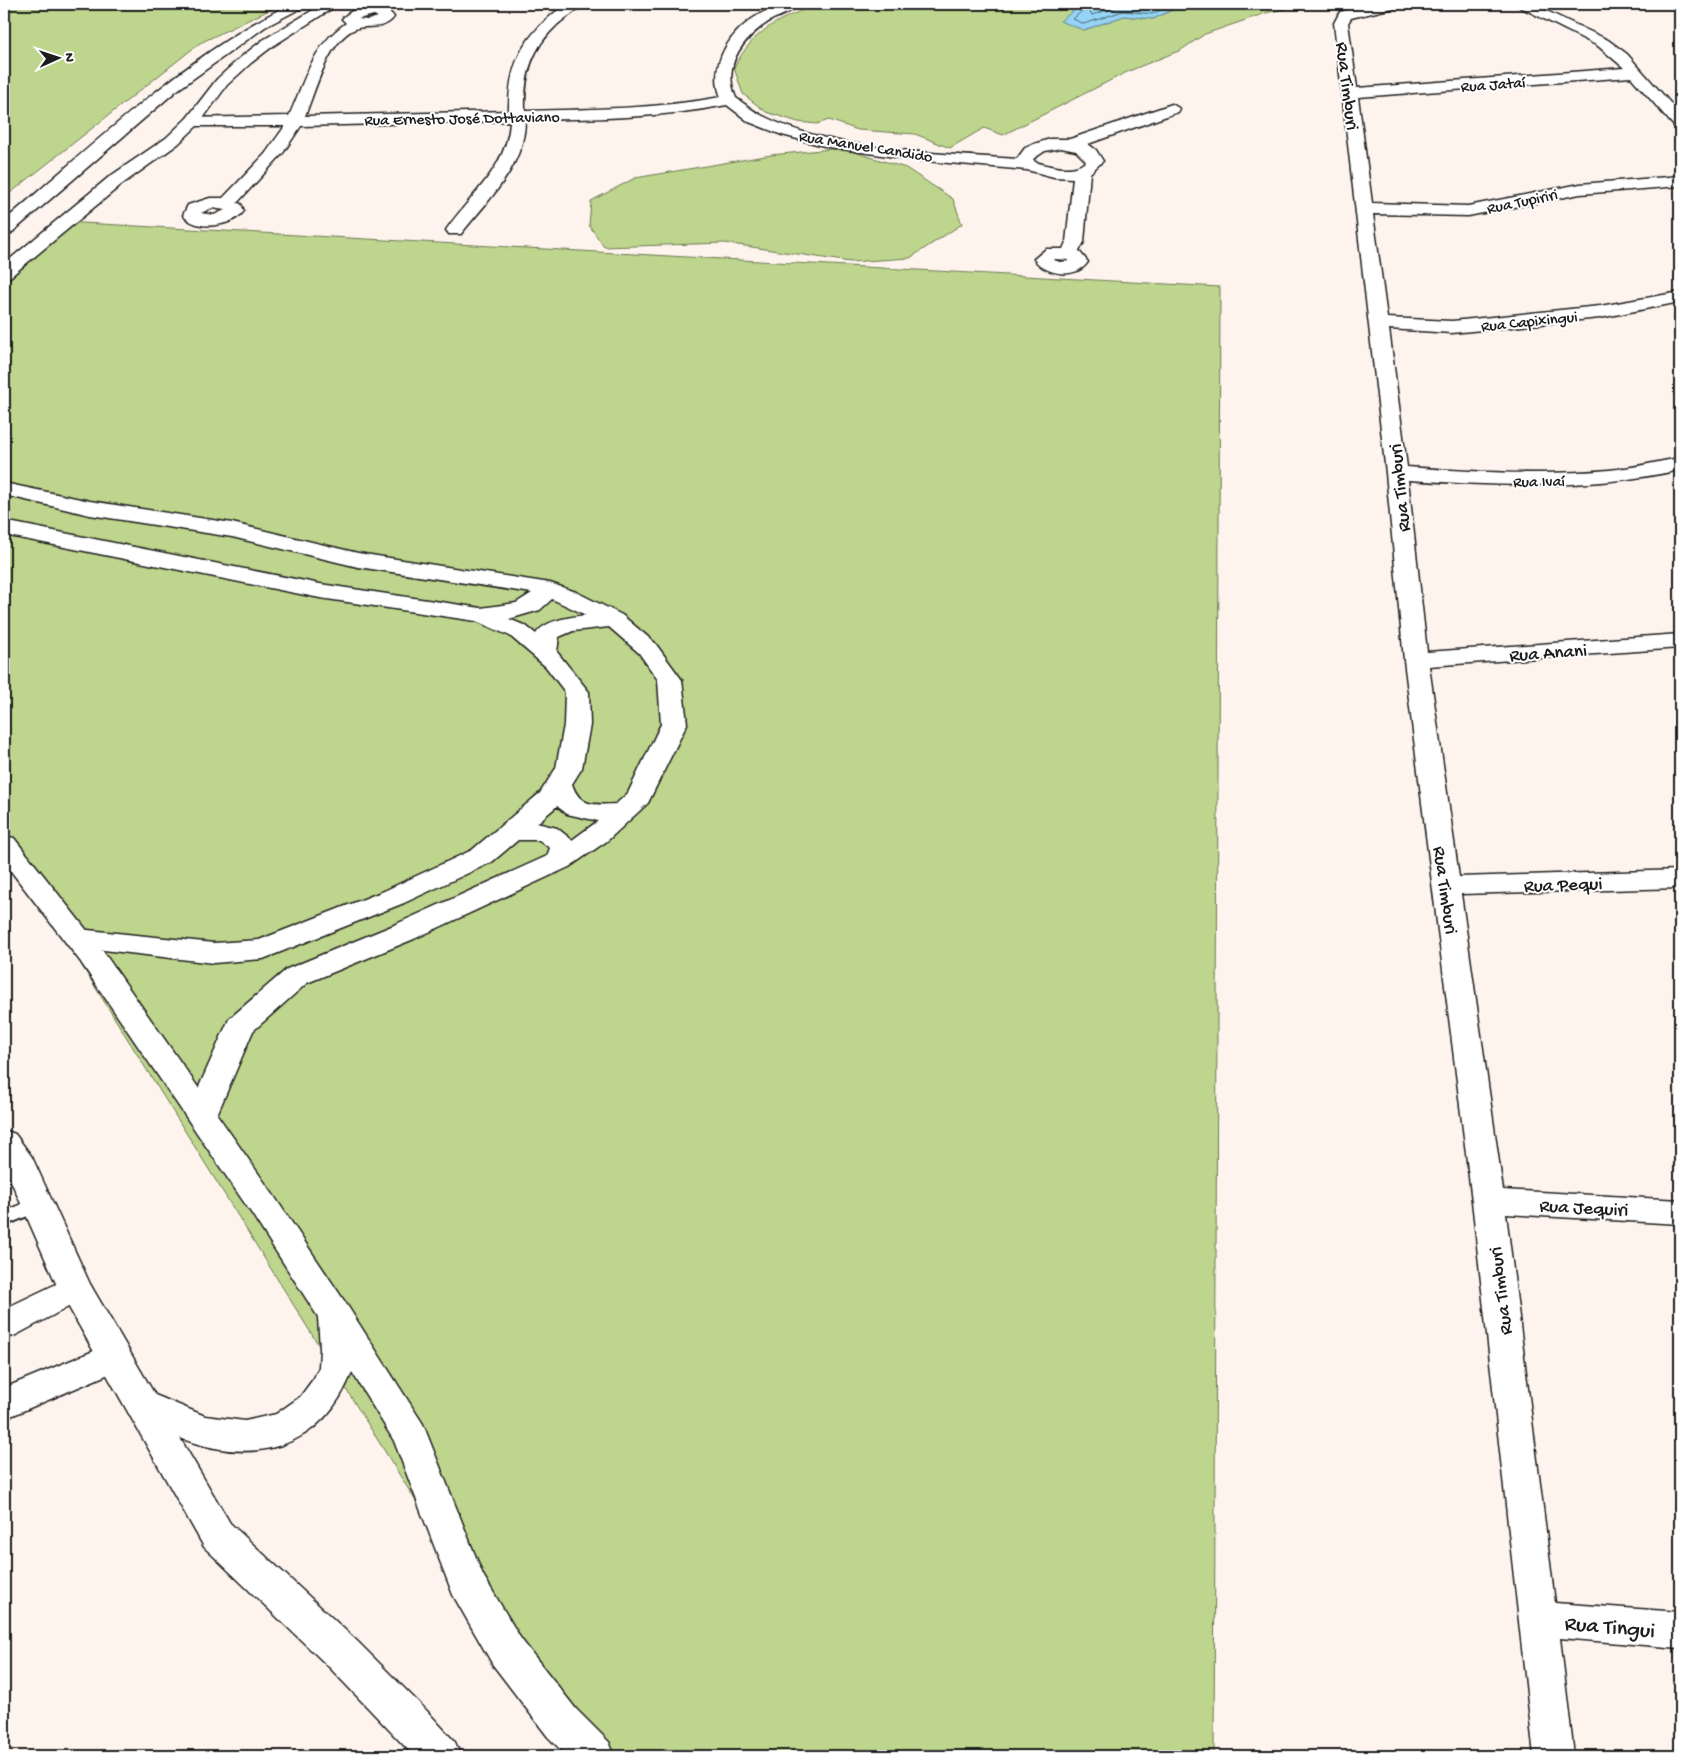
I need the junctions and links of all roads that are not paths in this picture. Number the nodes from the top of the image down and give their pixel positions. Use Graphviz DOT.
graph roads {
  1 [pos="302,4"];
  2 [pos="332,4"];
  3 [pos="575,4"];
  4 [pos="793,4"];
  5 [pos="1392,4"];
  6 [pos="1521,4"];
  7 [pos="356,23"];
  8 [pos="260,24"];
  9 [pos="246,60"];
  10 [pos="1636,72"];
  11 [pos="1350,93"];
  12 [pos="730,100"];
  13 [pos="1172,109"];
  14 [pos="518,116"];
  15 [pos="193,121"];
  16 [pos="294,121"];
  17 [pos="1680,123"];
  18 [pos="1073,144"];
  19 [pos="1028,165"];
  20 [pos="1082,171"];
  21 [pos="1680,181"];
  22 [pos="227,204"];
  23 [pos="1364,208"];
  24 [pos="4,229"];
  25 [pos="455,230"];
  26 [pos="1069,253"];
  27 [pos="4,273"];
  28 [pos="1680,297"];
  29 [pos="1377,322"];
  30 [pos="1680,464"];
  31 [pos="1397,473"];
  32 [pos="4,489"];
  33 [pos="145,517"];
  34 [pos="4,528"];
  35 [pos="232,530"];
  36 [pos="104,547"];
  37 [pos="187,564"];
  38 [pos="542,588"];
  39 [pos="481,614"];
  40 [pos="614,620"];
  41 [pos="1680,641"];
  42 [pos="545,654"];
  43 [pos="1416,660"];
  44 [pos="559,784"];
  45 [pos="622,812"];
  46 [pos="510,832"];
  47 [pos="5,847"];
  48 [pos="560,861"];
  49 [pos="1680,879"];
  50 [pos="1447,886"];
  51 [pos="78,938"];
  52 [pos="202,1116"];
  53 [pos="10,1157"];
  54 [pos="1488,1201"];
  55 [pos="38,1204"];
  56 [pos="1680,1212"];
  57 [pos="4,1219"];
  58 [pos="75,1288"];
  59 [pos="335,1315"];
  60 [pos="4,1325"];
  61 [pos="113,1357"];
  62 [pos="4,1404"];
  63 [pos="140,1404"];
  64 [pos="1539,1619"];
  65 [pos="1680,1630"];
  66 [pos="441,1756"];
  67 [pos="595,1756"];
  68 [pos="1554,1756"];
  1 -- 8 [label="street"];
  2 -- 9 [label="street"];
  3 -- 14 [label="street"];
  4 -- 12 [label="street"];
  5 -- 11 [label="street, Rua Timburi"];
  6 -- 10 [label="street"];
  7 -- 16 [label="street"];
  8 -- 9 [label="street"];
  8 -- 24 [label="street"];
  9 -- 15 [label="street"];
  10 -- 11 [label="street, Rua Jataí"];
  10 -- 17 [label="street"];
  11 -- 23 [label="street, Rua Timburi"];
  12 -- 14 [label="street, Rua Ernesto José Dottaviano"];
  12 -- 19 [label="street, Rua Manuel Candido"];
  13 -- 18 [label="street"];
  14 -- 16 [label="street, Rua Ernesto José Dottaviano"];
  14 -- 25 [label="street"];
  15 -- 16 [label="street, Rua Ernesto José Dottaviano"];
  15 -- 27 [label="street"];
  16 -- 22 [label="street"];
  18 -- 19 [label="street"];
  18 -- 20 [label="street"];
  19 -- 20 [label="street, Rua Manuel Candido"];
  20 -- 26 [label="street"];
  21 -- 23 [label="street, Rua Tupiriri"];
  23 -- 29 [label="street, Rua Timburi"];
  28 -- 29 [label="street, Rua Capixingui"];
  29 -- 31 [label="street, Rua Timburi"];
  30 -- 31 [label="street, Rua Ivaí"];
  31 -- 43 [label="street, Rua Timburi"];
  32 -- 33 [label="street"];
  33 -- 35 [label="street"];
  33 -- 36 [label="street"];
  34 -- 36 [label="street"];
  35 -- 37 [label="street"];
  35 -- 38 [label="street"];
  36 -- 37 [label="street"];
  37 -- 39 [label="street"];
  38 -- 39 [label="street"];
  38 -- 40 [label="street"];
  39 -- 42 [label="street"];
  40 -- 42 [label="street"];
  40 -- 45 [label="street"];
  41 -- 43 [label="street, Rua Anani"];
  42 -- 44 [label="street"];
  43 -- 50 [label="street, Rua Timburi"];
  44 -- 45 [label="street"];
  44 -- 46 [label="street"];
  45 -- 48 [label="street"];
  46 -- 48 [label="street"];
  46 -- 51 [label="street"];
  47 -- 51 [label="street"];
  48 -- 52 [label="street"];
  49 -- 50 [label="street, Rua Pequi"];
  50 -- 54 [label="street, Rua Timburi"];
  51 -- 52 [label="street"];
  52 -- 59 [label="street"];
  53 -- 55 [label="street"];
  54 -- 56 [label="street, Rua Jequiri"];
  54 -- 64 [label="street, Rua Timburi"];
  55 -- 57 [label="lane"];
  55 -- 58 [label="street"];
  58 -- 60 [label="street"];
  58 -- 61 [label="street"];
  59 -- 63 [label="street"];
  59 -- 67 [label="street"];
  61 -- 62 [label="street"];
  61 -- 63 [label="street"];
  63 -- 66 [label="street"];
  64 -- 65 [label="street, Rua Tingui"];
  64 -- 68 [label="street, Rua Timburi"];
}
